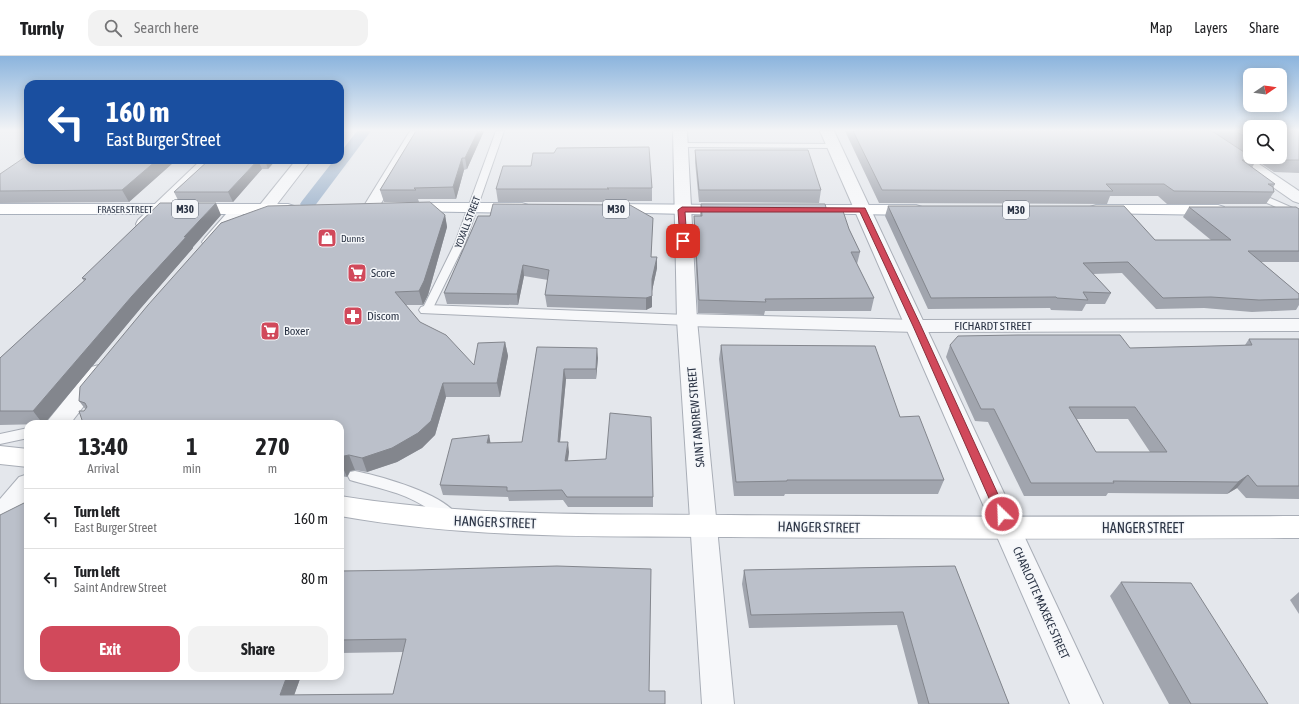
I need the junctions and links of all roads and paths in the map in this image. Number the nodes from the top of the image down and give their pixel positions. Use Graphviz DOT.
graph roads {
  1 [pos="401,161"];
  2 [pos="489,161"];
  3 [pos="681,161"];
  4 [pos="841,161"];
  5 [pos="1241,161"];
  6 [pos="205,164"];
  7 [pos="301,164"];
  8 [pos="1297,207"];
  9 [pos="159,208"];
  10 [pos="473,208"];
  11 [pos="535,208"];
  12 [pos="0,209"];
  13 [pos="239,209"];
  14 [pos="265,209"];
  15 [pos="303,209"];
  16 [pos="377,209"];
  17 [pos="589,209"];
  18 [pos="682,210"];
  19 [pos="744,210"];
  20 [pos="784,210"];
  21 [pos="862,210"];
  22 [pos="933,210"];
  23 [pos="1083,210"];
  24 [pos="1237,210"];
  25 [pos="1267,211"];
  26 [pos="131,236"];
  27 [pos="199,256"];
  28 [pos="427,310"];
  29 [pos="687,320"];
  30 [pos="1299,325"];
  31 [pos="917,326"];
  32 [pos="110,360"];
  33 [pos="61,420"];
  34 [pos="24,434"];
  35 [pos="0,438"];
  36 [pos="0,455"];
  37 [pos="24,457"];
  38 [pos="355,476"];
  39 [pos="24,489"];
  40 [pos="344,507"];
  41 [pos="0,517"];
  42 [pos="457,522"];
  43 [pos="705,526"];
  44 [pos="1299,527"];
  45 [pos="1008,529"];
  46 [pos="718,704"];
  47 [pos="1087,704"];
  1 -- 16 [label="street"];
  2 -- 10 [label="lane, YOXALL STREET"];
  3 -- 18 [label="street, SAINT ANDREW STREET"];
  4 -- 21 [label="street, CHARLOTTE MAXEKE STREET"];
  5 -- 8 [label="street"];
  6 -- 9 [label="street"];
  7 -- 14 [label="street"];
  8 -- 25 [label="main road"];
  9 -- 12 [label="main road, FRASER STREET / M30"];
  9 -- 13 [label="main road, FRASER STREET / M30"];
  9 -- 26 [label="street"];
  10 -- 11 [label="main road"];
  10 -- 16 [label="main road"];
  10 -- 28 [label="lane, YOXALL STREET"];
  13 -- 14 [label="main road, FRASER STREET / M30"];
  13 -- 27 [label="street"];
  14 -- 15 [label="main road, FRASER STREET / M30"];
  17 -- 18 [label="main road, M30"];
  18 -- 19 [label="main road, M30"];
  18 -- 29 [label="street, SAINT ANDREW STREET"];
  20 -- 21 [label="main road"];
  21 -- 22 [label="main road"];
  21 -- 31 [label="street, CHARLOTTE MAXEKE STREET"];
  23 -- 24 [label="main road"];
  28 -- 29 [label="street"];
  29 -- 31 [label="street, FICHARDT STREET"];
  29 -- 43 [label="street, SAINT ANDREW STREET"];
  30 -- 31 [label="street, FICHARDT STREET"];
  31 -- 45 [label="street, CHARLOTTE MAXEKE STREET"];
  32 -- 33 [label="street"];
  34 -- 35 [label="lane"];
  36 -- 37 [label="main road"];
  38 -- 42 [label="lane"];
  39 -- 41 [label="street"];
  40 -- 42 [label="main road, HANGER STREET"];
  42 -- 43 [label="main road, HANGER STREET"];
  43 -- 45 [label="main road, HANGER STREET"];
  43 -- 46 [label="street, SAINT ANDREW STREET"];
  44 -- 45 [label="main road, HANGER STREET"];
  45 -- 47 [label="street, CHARLOTTE MAXEKE STREET"];
}
